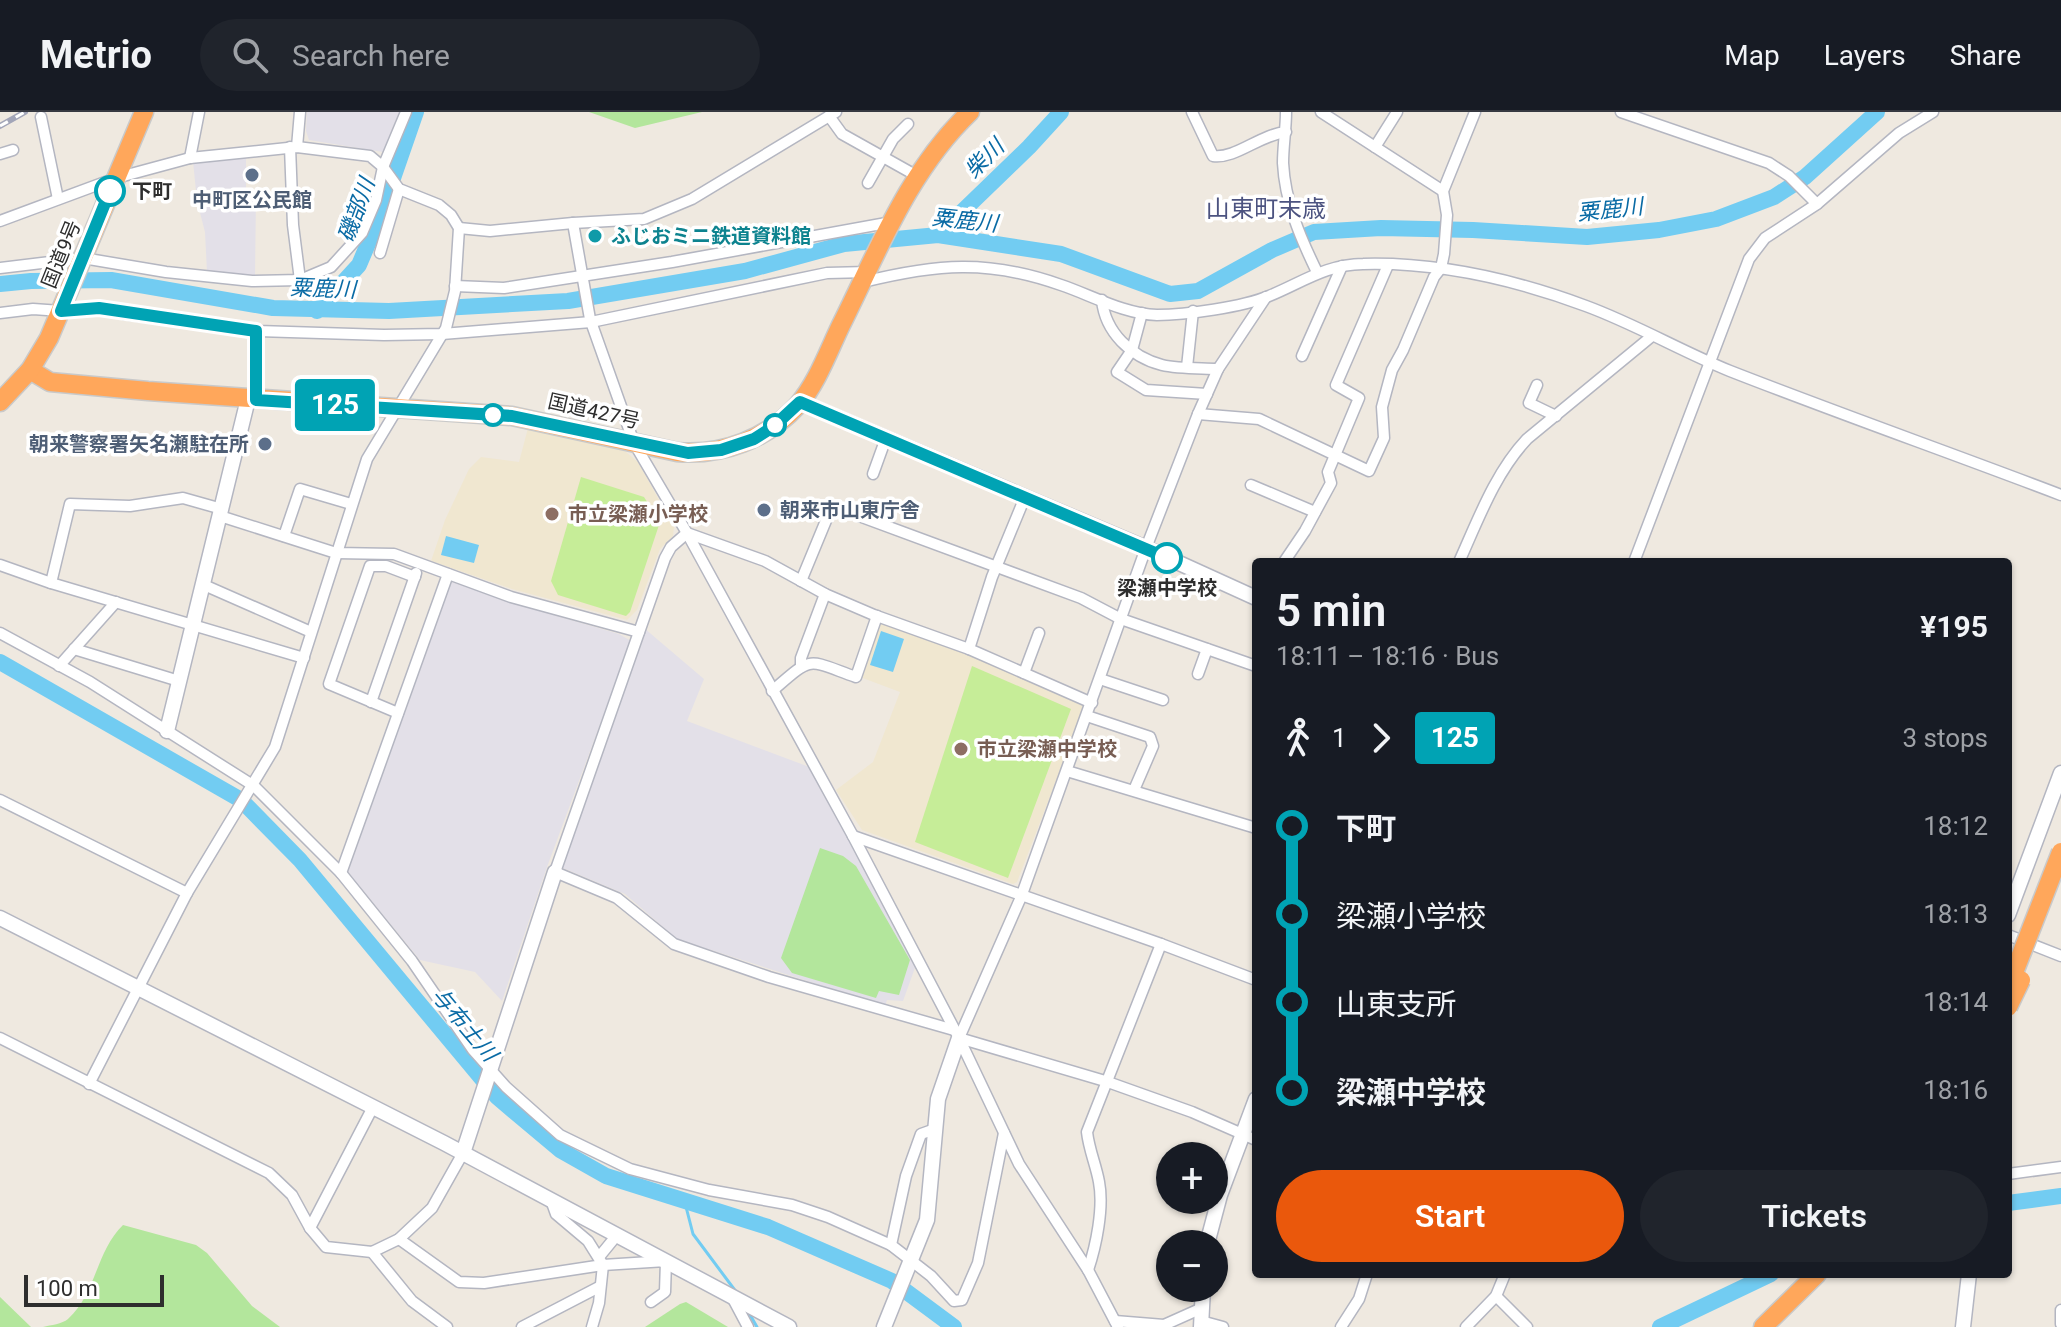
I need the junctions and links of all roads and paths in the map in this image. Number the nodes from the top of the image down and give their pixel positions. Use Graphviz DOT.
graph roads {
  1 [pos="144,112"];
  2 [pos="199,112"];
  3 [pos="300,112"];
  4 [pos="406,112"];
  5 [pos="970,112"];
  6 [pos="1192,112"];
  7 [pos="1286,112"];
  8 [pos="1321,112"];
  9 [pos="1397,112"];
  10 [pos="1475,112"];
  11 [pos="1621,112"];
  12 [pos="1932,113"];
  13 [pos="832,114"];
  14 [pos="41,117"];
  15 [pos="908,124"];
  16 [pos="1286,132"];
  17 [pos="294,147"];
  18 [pos="1375,147"];
  19 [pos="13,150"];
  20 [pos="0,154"];
  21 [pos="883,157"];
  22 [pos="190,158"];
  23 [pos="383,167"];
  24 [pos="917,176"];
  25 [pos="116,178"];
  26 [pos="868,183"];
  27 [pos="399,189"];
  28 [pos="1443,191"];
  29 [pos="58,199"];
  30 [pos="1817,204"];
  31 [pos="0,221"];
  32 [pos="573,223"];
  33 [pos="892,224"];
  34 [pos="459,228"];
  35 [pos="380,253"];
  36 [pos="82,261"];
  37 [pos="1388,265"];
  38 [pos="1342,266"];
  39 [pos="1314,267"];
  40 [pos="0,268"];
  41 [pos="1441,268"];
  42 [pos="867,274"];
  43 [pos="582,277"];
  44 [pos="300,280"];
  45 [pos="455,288"];
  46 [pos="1266,297"];
  47 [pos="1102,300"];
  48 [pos="62,308"];
  49 [pos="1193,311"];
  50 [pos="0,313"];
  51 [pos="1142,313"];
  52 [pos="590,320"];
  53 [pos="256,331"];
  54 [pos="444,331"];
  55 [pos="1652,336"];
  56 [pos="1132,350"];
  57 [pos="1302,356"];
  58 [pos="1709,362"];
  59 [pos="1187,367"];
  60 [pos="1218,369"];
  61 [pos="30,370"];
  62 [pos="1537,385"];
  63 [pos="1207,394"];
  64 [pos="252,400"];
  65 [pos="0,402"];
  66 [pos="800,402"];
  67 [pos="397,409"];
  68 [pos="1198,414"];
  69 [pos="1556,416"];
  70 [pos="886,438"];
  71 [pos="634,443"];
  72 [pos="1335,457"];
  73 [pos="873,474"];
  74 [pos="1251,485"];
  75 [pos="2061,495"];
  76 [pos="1025,497"];
  77 [pos="351,504"];
  78 [pos="221,512"];
  79 [pos="1315,512"];
  80 [pos="687,533"];
  81 [pos="284,536"];
  82 [pos="1146,548"];
  83 [pos="336,553"];
  84 [pos="1286,558"];
  85 [pos="1461,558"];
  86 [pos="1636,558"];
  87 [pos="419,564"];
  88 [pos="0,565"];
  89 [pos="996,568"];
  90 [pos="448,574"];
  91 [pos="415,577"];
  92 [pos="801,581"];
  93 [pos="51,583"];
  94 [pos="204,585"];
  95 [pos="825,594"];
  96 [pos="1252,596"];
  97 [pos="116,602"];
  98 [pos="877,616"];
  99 [pos="1121,619"];
  100 [pos="194,624"];
  101 [pos="311,632"];
  102 [pos="639,632"];
  103 [pos="0,633"];
  104 [pos="1039,633"];
  105 [pos="74,649"];
  106 [pos="969,649"];
  107 [pos="1207,649"];
  108 [pos="304,658"];
  109 [pos="1252,665"];
  110 [pos="59,666"];
  111 [pos="801,667"];
  112 [pos="1024,673"];
  113 [pos="1198,674"];
  114 [pos="1100,679"];
  115 [pos="179,681"];
  116 [pos="772,691"];
  117 [pos="1163,700"];
  118 [pos="371,702"];
  119 [pos="1092,703"];
  120 [pos="398,713"];
  121 [pos="1087,716"];
  122 [pos="167,731"];
  123 [pos="1067,771"];
  124 [pos="2061,773"];
  125 [pos="252,788"];
  126 [pos="1134,790"];
  127 [pos="0,800"];
  128 [pos="1252,827"];
  129 [pos="853,836"];
  130 [pos="2061,852"];
  131 [pos="555,872"];
  132 [pos="341,873"];
  133 [pos="2061,881"];
  134 [pos="187,893"];
  135 [pos="1021,897"];
  136 [pos="2012,904"];
  137 [pos="0,918"];
  138 [pos="2012,937"];
  139 [pos="1161,944"];
  140 [pos="2061,956"];
  141 [pos="1252,978"];
  142 [pos="2012,978"];
  143 [pos="138,988"];
  144 [pos="2012,997"];
  145 [pos="956,1034"];
  146 [pos="0,1038"];
  147 [pos="491,1073"];
  148 [pos="1105,1081"];
  149 [pos="89,1084"];
  150 [pos="373,1107"];
  151 [pos="1252,1109"];
  152 [pos="935,1129"];
  153 [pos="1004,1133"];
  154 [pos="1242,1134"];
  155 [pos="1252,1138"];
  156 [pos="463,1153"];
  157 [pos="2061,1167"];
  158 [pos="2012,1173"];
  159 [pos="551,1200"];
  160 [pos="310,1228"];
  161 [pos="1211,1230"];
  162 [pos="617,1235"];
  163 [pos="399,1239"];
  164 [pos="891,1245"];
  165 [pos="372,1252"];
  166 [pos="601,1261"];
  167 [pos="666,1261"];
  168 [pos="911,1264"];
  169 [pos="1088,1270"];
  170 [pos="1366,1278"];
  171 [pos="1503,1278"];
  172 [pos="1813,1278"];
  173 [pos="1825,1278"];
  174 [pos="1969,1278"];
  175 [pos="599,1287"];
  176 [pos="731,1296"];
  177 [pos="1496,1296"];
  178 [pos="651,1302"];
  179 [pos="2061,1310"];
  180 [pos="1201,1319"];
  181 [pos="886,1322"];
  182 [pos="1117,1324"];
  183 [pos="2061,1324"];
  184 [pos="447,1327"];
  185 [pos="522,1327"];
  186 [pos="592,1327"];
  187 [pos="748,1327"];
  188 [pos="789,1327"];
  189 [pos="1223,1327"];
  190 [pos="1341,1327"];
  191 [pos="1466,1327"];
  192 [pos="1527,1327"];
  193 [pos="1763,1327"];
  194 [pos="1777,1327"];
  195 [pos="1963,1327"];
  1 -- 25 [label="highway, 国道9号"];
  2 -- 22 [label="street"];
  3 -- 17 [label="street"];
  4 -- 23 [label="street"];
  5 -- 24 [label="highway, 国道427号"];
  6 -- 16 [label="street"];
  7 -- 16 [label="street"];
  8 -- 18 [label="street"];
  9 -- 18 [label="street"];
  10 -- 28 [label="street"];
  11 -- 30 [label="street"];
  12 -- 30 [label="street"];
  13 -- 21 [label="street"];
  13 -- 32 [label="street"];
  14 -- 29 [label="street"];
  15 -- 21 [label="street"];
  16 -- 39 [label="street"];
  17 -- 22 [label="street"];
  17 -- 23 [label="street"];
  17 -- 44 [label="street"];
  18 -- 28 [label="street"];
  19 -- 20 [label="street"];
  21 -- 24 [label="street"];
  21 -- 26 [label="street"];
  22 -- 25 [label="street"];
  23 -- 27 [label="street"];
  23 -- 44 [label="street"];
  24 -- 33 [label="highway, 国道427号"];
  25 -- 29 [label="street"];
  25 -- 36 [label="highway, 国道9号"];
  27 -- 34 [label="street"];
  27 -- 35 [label="street"];
  28 -- 41 [label="street"];
  29 -- 31 [label="street"];
  30 -- 58 [label="street"];
  32 -- 34 [label="street"];
  32 -- 43 [label="street"];
  33 -- 42 [label="highway, 国道427号"];
  33 -- 43 [label="street"];
  34 -- 45 [label="street"];
  36 -- 40 [label="street"];
  36 -- 44 [label="street"];
  36 -- 48 [label="highway, 国道9号"];
  37 -- 38 [label="street"];
  37 -- 41 [label="street"];
  37 -- 72 [label="street"];
  38 -- 39 [label="street"];
  38 -- 57 [label="street"];
  39 -- 46 [label="street"];
  41 -- 55 [label="street"];
  41 -- 72 [label="street"];
  42 -- 47 [label="street"];
  42 -- 52 [label="street"];
  42 -- 66 [label="highway, 国道427号"];
  43 -- 45 [label="street"];
  43 -- 52 [label="street"];
  45 -- 54 [label="street"];
  46 -- 49 [label="street"];
  46 -- 60 [label="street"];
  47 -- 51 [label="street"];
  47 -- 56 [label="street"];
  48 -- 50 [label="street"];
  48 -- 53 [label="street"];
  48 -- 61 [label="highway, 国道9号"];
  49 -- 51 [label="street"];
  49 -- 59 [label="street"];
  51 -- 56 [label="street"];
  52 -- 54 [label="street"];
  52 -- 71 [label="street"];
  53 -- 54 [label="street"];
  53 -- 64 [label="street"];
  54 -- 67 [label="street"];
  55 -- 58 [label="street"];
  55 -- 69 [label="street"];
  56 -- 59 [label="street"];
  56 -- 63 [label="street"];
  58 -- 75 [label="street"];
  58 -- 86 [label="street"];
  59 -- 60 [label="street"];
  60 -- 63 [label="street"];
  61 -- 64 [label="highway, 国道427号"];
  61 -- 65 [label="highway, 国道9号"];
  62 -- 69 [label="street"];
  63 -- 68 [label="street"];
  64 -- 67 [label="highway, 国道427号"];
  64 -- 78 [label="street"];
  66 -- 70 [label="street"];
  66 -- 71 [label="highway, 国道427号"];
  67 -- 71 [label="highway, 国道427号"];
  67 -- 77 [label="street"];
  68 -- 72 [label="street"];
  68 -- 82 [label="street"];
  69 -- 85 [label="street"];
  70 -- 73 [label="street"];
  70 -- 76 [label="street"];
  71 -- 80 [label="street"];
  72 -- 79 [label="street"];
  74 -- 79 [label="street"];
  76 -- 82 [label="street"];
  76 -- 89 [label="street"];
  77 -- 81 [label="street"];
  77 -- 83 [label="street"];
  78 -- 81 [label="street"];
  78 -- 93 [label="street"];
  78 -- 94 [label="street"];
  79 -- 84 [label="street"];
  80 -- 92 [label="street"];
  80 -- 102 [label="street"];
  80 -- 116 [label="street"];
  81 -- 83 [label="street"];
  82 -- 96 [label="street"];
  82 -- 99 [label="street"];
  83 -- 87 [label="street"];
  83 -- 101 [label="street"];
  87 -- 90 [label="street"];
  87 -- 91 [label="street"];
  88 -- 93 [label="street"];
  89 -- 92 [label="street"];
  89 -- 99 [label="street"];
  89 -- 106 [label="street"];
  90 -- 102 [label="street"];
  90 -- 120 [label="street"];
  91 -- 118 [label="street"];
  91 -- 118 [label="street"];
  92 -- 95 [label="street"];
  93 -- 97 [label="street"];
  94 -- 100 [label="street"];
  94 -- 101 [label="street"];
  95 -- 98 [label="street"];
  95 -- 111 [label="street"];
  97 -- 100 [label="street"];
  97 -- 105 [label="street"];
  98 -- 106 [label="street"];
  98 -- 111 [label="street"];
  99 -- 107 [label="street"];
  99 -- 114 [label="street"];
  100 -- 108 [label="street"];
  100 -- 115 [label="street"];
  101 -- 108 [label="street"];
  102 -- 131 [label="street"];
  103 -- 110 [label="street"];
  104 -- 112 [label="street"];
  105 -- 110 [label="street"];
  105 -- 115 [label="street"];
  106 -- 112 [label="street"];
  107 -- 109 [label="street"];
  107 -- 113 [label="street"];
  108 -- 125 [label="street"];
  110 -- 122 [label="street"];
  111 -- 116 [label="street"];
  112 -- 119 [label="street"];
  114 -- 117 [label="street"];
  114 -- 119 [label="street"];
  115 -- 122 [label="street"];
  116 -- 129 [label="street"];
  118 -- 120 [label="street"];
  119 -- 121 [label="street"];
  120 -- 132 [label="street"];
  121 -- 123 [label="street"];
  121 -- 126 [label="street"];
  122 -- 125 [label="street"];
  123 -- 126 [label="street"];
  123 -- 135 [label="street"];
  124 -- 136 [label="street"];
  125 -- 132 [label="street"];
  125 -- 134 [label="street"];
  126 -- 128 [label="street"];
  127 -- 134 [label="street"];
  129 -- 135 [label="street"];
  129 -- 145 [label="street"];
  130 -- 142 [label="highway, bridge"];
  131 -- 145 [label="street"];
  131 -- 147 [label="street"];
  132 -- 147 [label="street"];
  133 -- 144 [label="highway, bridge"];
  134 -- 143 [label="street"];
  135 -- 139 [label="street"];
  135 -- 145 [label="street"];
  137 -- 143 [label="street"];
  138 -- 140 [label="street"];
  139 -- 141 [label="street"];
  139 -- 148 [label="street"];
  143 -- 149 [label="street"];
  143 -- 150 [label="street"];
  145 -- 148 [label="street"];
  145 -- 152 [label="street"];
  145 -- 153 [label="street"];
  146 -- 149 [label="street"];
  147 -- 156 [label="street"];
  147 -- 164 [label="street"];
  148 -- 154 [label="street"];
  148 -- 169 [label="street"];
  149 -- 160 [label="street"];
  150 -- 156 [label="street"];
  150 -- 160 [label="street"];
  151 -- 154 [label="street"];
  152 -- 164 [label="street"];
  152 -- 168 [label="street"];
  153 -- 168 [label="street"];
  153 -- 169 [label="street"];
  154 -- 155 [label="street"];
  154 -- 161 [label="street"];
  156 -- 159 [label="street"];
  156 -- 163 [label="street"];
  157 -- 158 [label="street"];
  159 -- 162 [label="street"];
  159 -- 166 [label="street"];
  160 -- 165 [label="street"];
  162 -- 166 [label="street"];
  162 -- 167 [label="street"];
  163 -- 165 [label="street"];
  163 -- 166 [label="street"];
  164 -- 168 [label="street"];
  165 -- 184 [label="street"];
  166 -- 167 [label="street"];
  166 -- 175 [label="street"];
  167 -- 176 [label="street"];
  167 -- 178 [label="street"];
  168 -- 181 [label="street"];
  169 -- 182 [label="street"];
  170 -- 190 [label="street"];
  171 -- 177 [label="street"];
  172 -- 193 [label="highway"];
  173 -- 194 [label="highway"];
  174 -- 195 [label="street"];
  175 -- 185 [label="street"];
  175 -- 186 [label="street"];
  176 -- 187 [label="street"];
  176 -- 188 [label="street"];
  177 -- 191 [label="street"];
  177 -- 192 [label="street"];
  179 -- 183 [label="street"];
  180 -- 182 [label="street"];
  180 -- 189 [label="street"];
}
